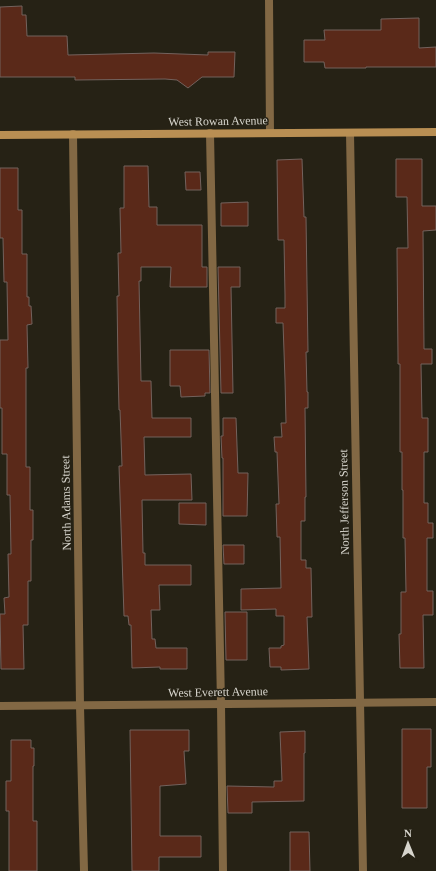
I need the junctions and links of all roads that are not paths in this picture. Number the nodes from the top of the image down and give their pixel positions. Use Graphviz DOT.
graph roads {
  1 [pos="269,0"];
  2 [pos="270,132"];
  3 [pos="436,132"];
  4 [pos="210,133"];
  5 [pos="350,133"];
  6 [pos="73,134"];
  7 [pos="0,135"];
  8 [pos="436,702"];
  9 [pos="360,703"];
  10 [pos="221,704"];
  11 [pos="0,706"];
  12 [pos="80,706"];
  13 [pos="84,871"];
  14 [pos="223,871"];
  15 [pos="362,871"];
  1 -- 2 [label="street"];
  2 -- 4 [label="street, West Rowan Avenue"];
  2 -- 5 [label="street, West Rowan Avenue"];
  3 -- 5 [label="street, West Rowan Avenue"];
  4 -- 6 [label="street, West Rowan Avenue"];
  4 -- 10 [label="street"];
  5 -- 9 [label="street, North Jefferson Street"];
  6 -- 7 [label="street, West Rowan Avenue"];
  6 -- 12 [label="street, North Adams Street"];
  8 -- 9 [label="street, West Everett Avenue"];
  9 -- 10 [label="street, West Everett Avenue"];
  9 -- 15 [label="street, North Jefferson Street"];
  10 -- 12 [label="street, West Everett Avenue"];
  10 -- 14 [label="street"];
  11 -- 12 [label="street, West Everett Avenue"];
  12 -- 13 [label="street, North Adams Street"];
}
